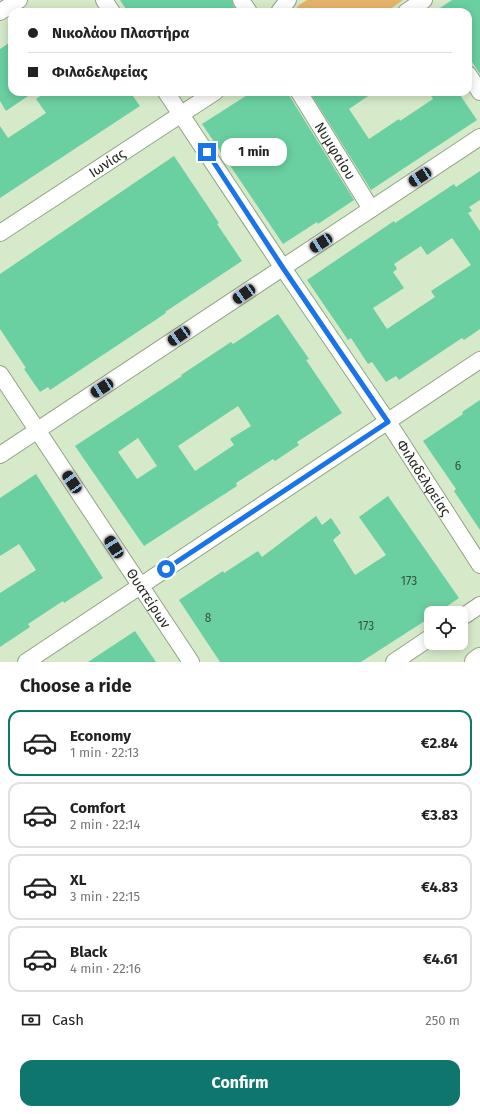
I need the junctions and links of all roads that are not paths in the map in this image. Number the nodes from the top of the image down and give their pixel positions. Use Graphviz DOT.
graph roads {
  1 [pos="19,0"];
  2 [pos="0,12"];
  3 [pos="472,80"];
  4 [pos="480,92"];
  5 [pos="169,96"];
  6 [pos="209,96"];
  7 [pos="301,96"];
  8 [pos="181,114"];
  9 [pos="480,137"];
  10 [pos="371,210"];
  11 [pos="0,233"];
  12 [pos="283,268"];
  13 [pos="480,360"];
  14 [pos="0,374"];
  15 [pos="388,422"];
  16 [pos="37,430"];
  17 [pos="0,455"];
  18 [pos="480,566"];
  19 [pos="140,586"];
  20 [pos="480,605"];
  21 [pos="468,613"];
  22 [pos="424,642"];
  23 [pos="480,659"];
  24 [pos="26,662"];
  25 [pos="191,662"];
  26 [pos="394,662"];
  27 [pos="476,662"];
  1 -- 2 [label="street"];
  3 -- 4 [label="street"];
  5 -- 8 [label="street, Φιλαδελφείας"];
  6 -- 8 [label="street, Ιωνίας"];
  7 -- 10 [label="street, Νυμφαίου"];
  8 -- 11 [label="street, Ιωνίας"];
  8 -- 12 [label="street, Φιλαδελφείας"];
  9 -- 10 [label="street"];
  10 -- 12 [label="street"];
  12 -- 15 [label="street, Φιλαδελφείας"];
  12 -- 16 [label="street"];
  13 -- 15 [label="street"];
  14 -- 16 [label="street, Θυατείρων"];
  15 -- 18 [label="street, Φιλαδελφείας"];
  15 -- 19 [label="street"];
  16 -- 17 [label="street"];
  16 -- 19 [label="street, Θυατείρων"];
  19 -- 24 [label="street"];
  19 -- 25 [label="street, Θυατείρων"];
  20 -- 21 [label="street"];
  22 -- 26 [label="street"];
  23 -- 27 [label="highway"];
}
